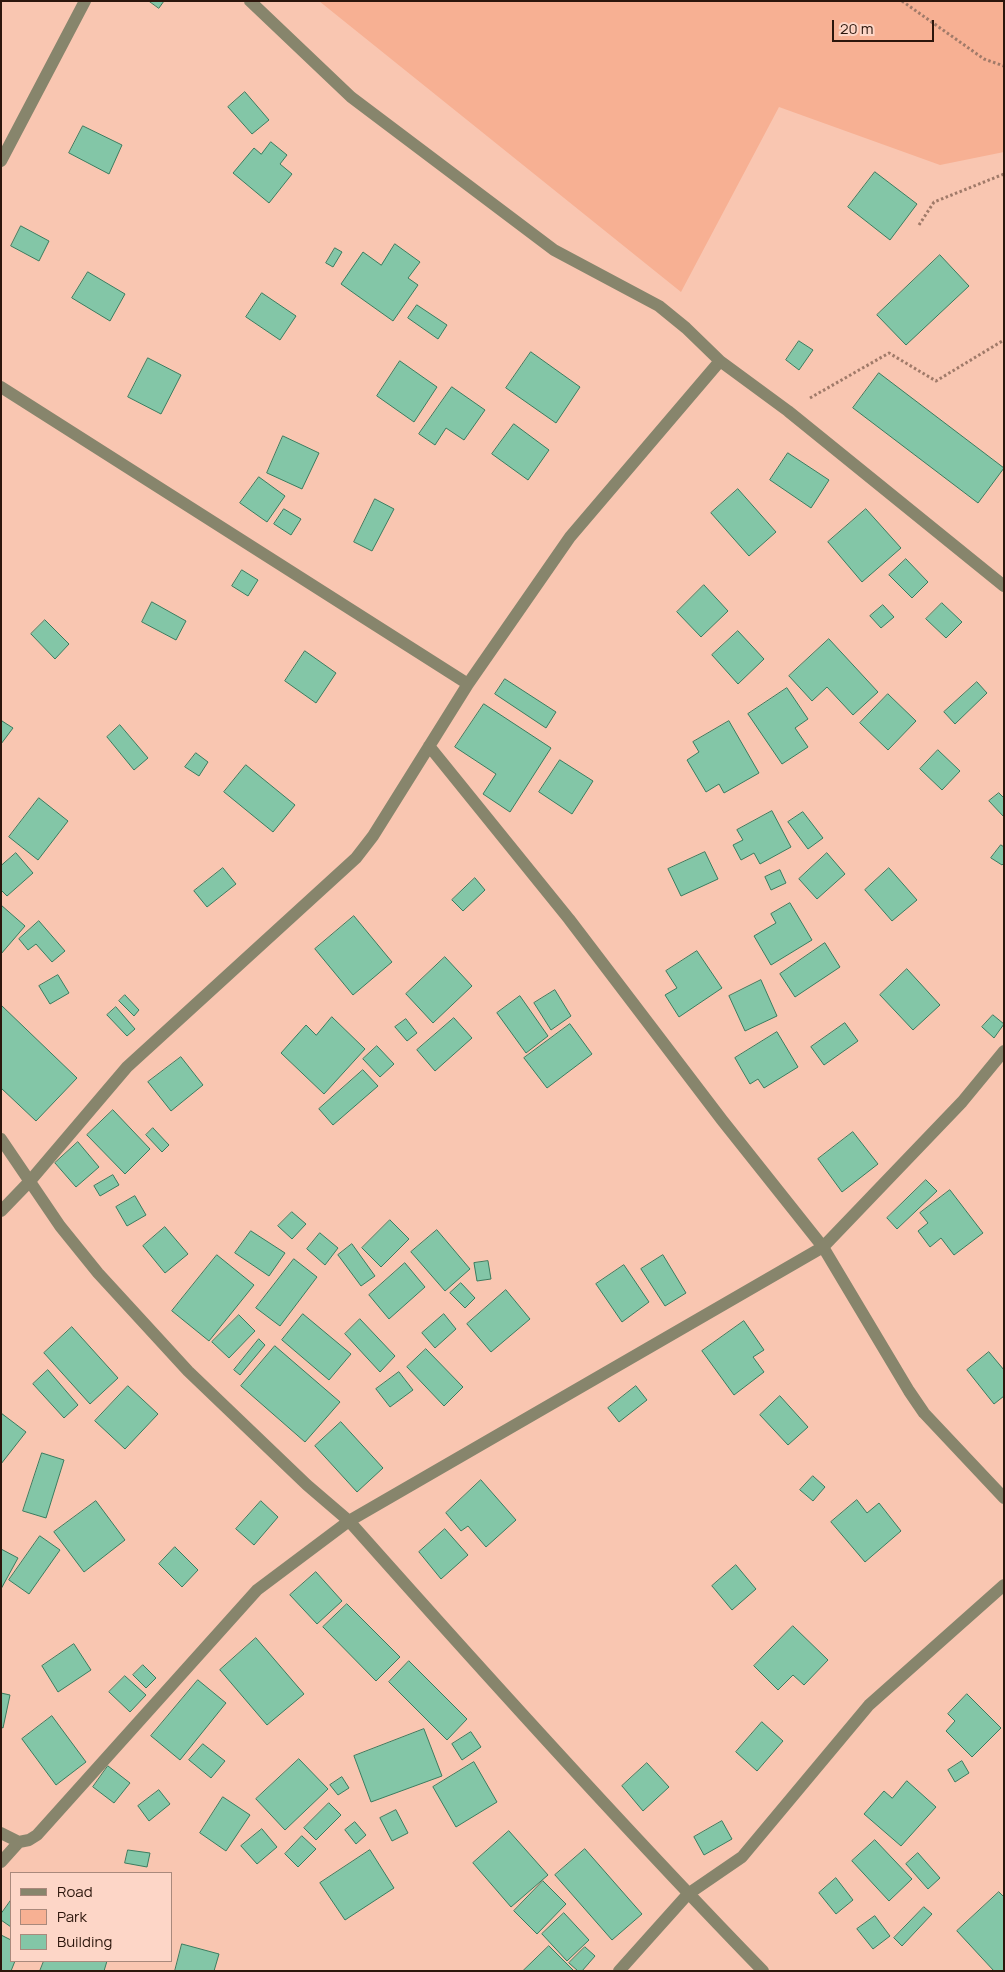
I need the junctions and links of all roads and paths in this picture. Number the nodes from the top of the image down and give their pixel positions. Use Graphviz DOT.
graph roads {
  1 [pos="85,1"];
  2 [pos="250,1"];
  3 [pos="902,1"];
  4 [pos="1004,66"];
  5 [pos="1,161"];
  6 [pos="1004,174"];
  7 [pos="919,225"];
  8 [pos="1004,340"];
  9 [pos="720,361"];
  10 [pos="1,387"];
  11 [pos="788,411"];
  12 [pos="1004,586"];
  13 [pos="468,684"];
  14 [pos="429,746"];
  15 [pos="1004,1051"];
  16 [pos="1,1139"];
  17 [pos="30,1180"];
  18 [pos="1,1210"];
  19 [pos="823,1247"];
  20 [pos="1004,1498"];
  21 [pos="349,1521"];
  22 [pos="1004,1585"];
  23 [pos="1,1833"];
  24 [pos="20,1842"];
  25 [pos="1,1862"];
  26 [pos="688,1894"];
  27 [pos="619,1971"];
  28 [pos="763,1971"];
  1 -- 5 [label="street"];
  2 -- 9 [label="street"];
  3 -- 4 [label="path"];
  6 -- 7 [label="path"];
  8 -- 11 [label="path"];
  9 -- 11 [label="street"];
  9 -- 13 [label="street"];
  10 -- 13 [label="street"];
  11 -- 12 [label="street"];
  13 -- 14 [label="street"];
  14 -- 17 [label="street"];
  14 -- 19 [label="street"];
  15 -- 19 [label="street"];
  16 -- 17 [label="street"];
  17 -- 18 [label="street"];
  17 -- 21 [label="street"];
  19 -- 20 [label="street"];
  19 -- 21 [label="street"];
  21 -- 24 [label="street"];
  21 -- 26 [label="street"];
  22 -- 26 [label="street"];
  23 -- 24 [label="street"];
  24 -- 25 [label="street"];
  26 -- 27 [label="street"];
  26 -- 28 [label="street"];
}
